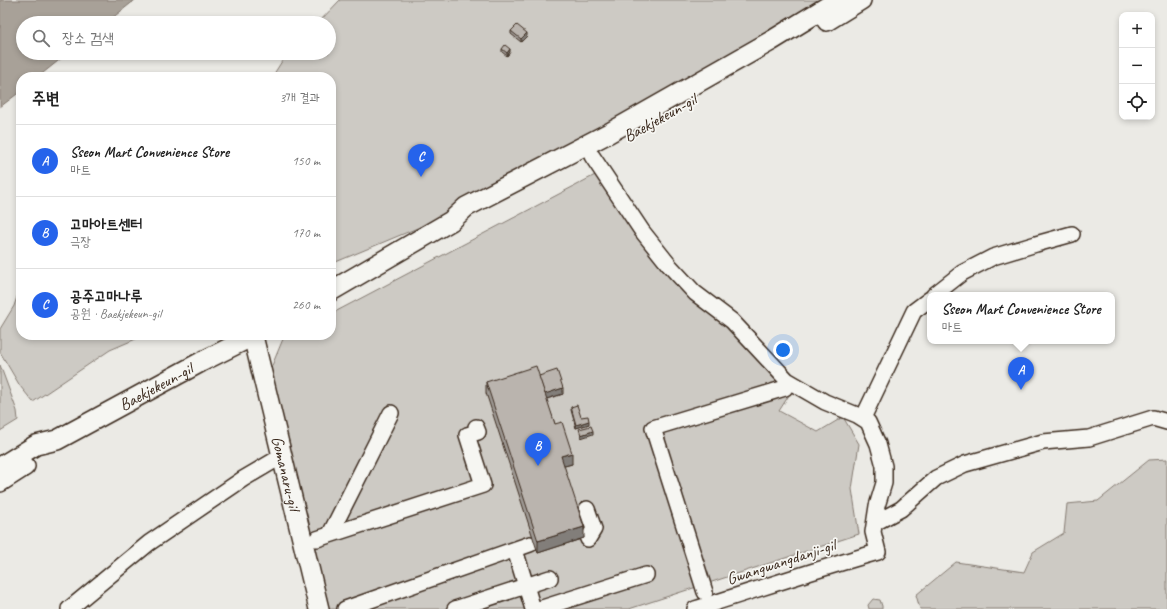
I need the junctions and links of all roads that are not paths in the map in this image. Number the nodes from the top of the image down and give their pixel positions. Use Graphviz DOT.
graph roads {
  1 [pos="838,0"];
  2 [pos="861,0"];
  3 [pos="592,156"];
  4 [pos="451,221"];
  5 [pos="1072,234"];
  6 [pos="336,288"];
  7 [pos="938,292"];
  8 [pos="927,300"];
  9 [pos="246,340"];
  10 [pos="255,340"];
  11 [pos="784,388"];
  12 [pos="392,413"];
  13 [pos="863,418"];
  14 [pos="1167,422"];
  15 [pos="476,427"];
  16 [pos="57,440"];
  17 [pos="282,456"];
  18 [pos="0,467"];
  19 [pos="0,482"];
  20 [pos="587,509"];
  21 [pos="875,523"];
  22 [pos="588,539"];
  23 [pos="530,544"];
  24 [pos="515,550"];
  25 [pos="646,575"];
  26 [pos="550,578"];
  27 [pos="526,586"];
  28 [pos="705,592"];
  29 [pos="69,609"];
  30 [pos="319,609"];
  31 [pos="345,609"];
  32 [pos="455,609"];
  33 [pos="533,609"];
  34 [pos="539,609"];
  35 [pos="695,609"];
  1 -- 4 [label="main road, Baekjekeun-gil"];
  2 -- 3 [label="main road, Baekjekeun-gil"];
  3 -- 4 [label="main road, Baekjekeun-gil"];
  3 -- 13 [label="street"];
  4 -- 6 [label="main road, Baekjekeun-gil"];
  5 -- 7 [label="street"];
  8 -- 13 [label="street"];
  9 -- 16 [label="main road, Baekjekeun-gil"];
  10 -- 17 [label="main road, Gomanaru-gil"];
  11 -- 28 [label="street"];
  12 -- 15 [label="street"];
  13 -- 21 [label="street"];
  14 -- 21 [label="street"];
  16 -- 18 [label="main road, Baekjekeun-gil"];
  16 -- 19 [label="main road, Baekjekeun-gil"];
  17 -- 29 [label="street"];
  17 -- 30 [label="main road, Gomanaru-gil"];
  20 -- 22 [label="street"];
  21 -- 35 [label="street, Gwangwangdanji-gil"];
  23 -- 24 [label="street"];
  24 -- 27 [label="street"];
  24 -- 31 [label="street"];
  25 -- 34 [label="street"];
  26 -- 27 [label="street"];
  27 -- 32 [label="street"];
  27 -- 33 [label="street"];
}
